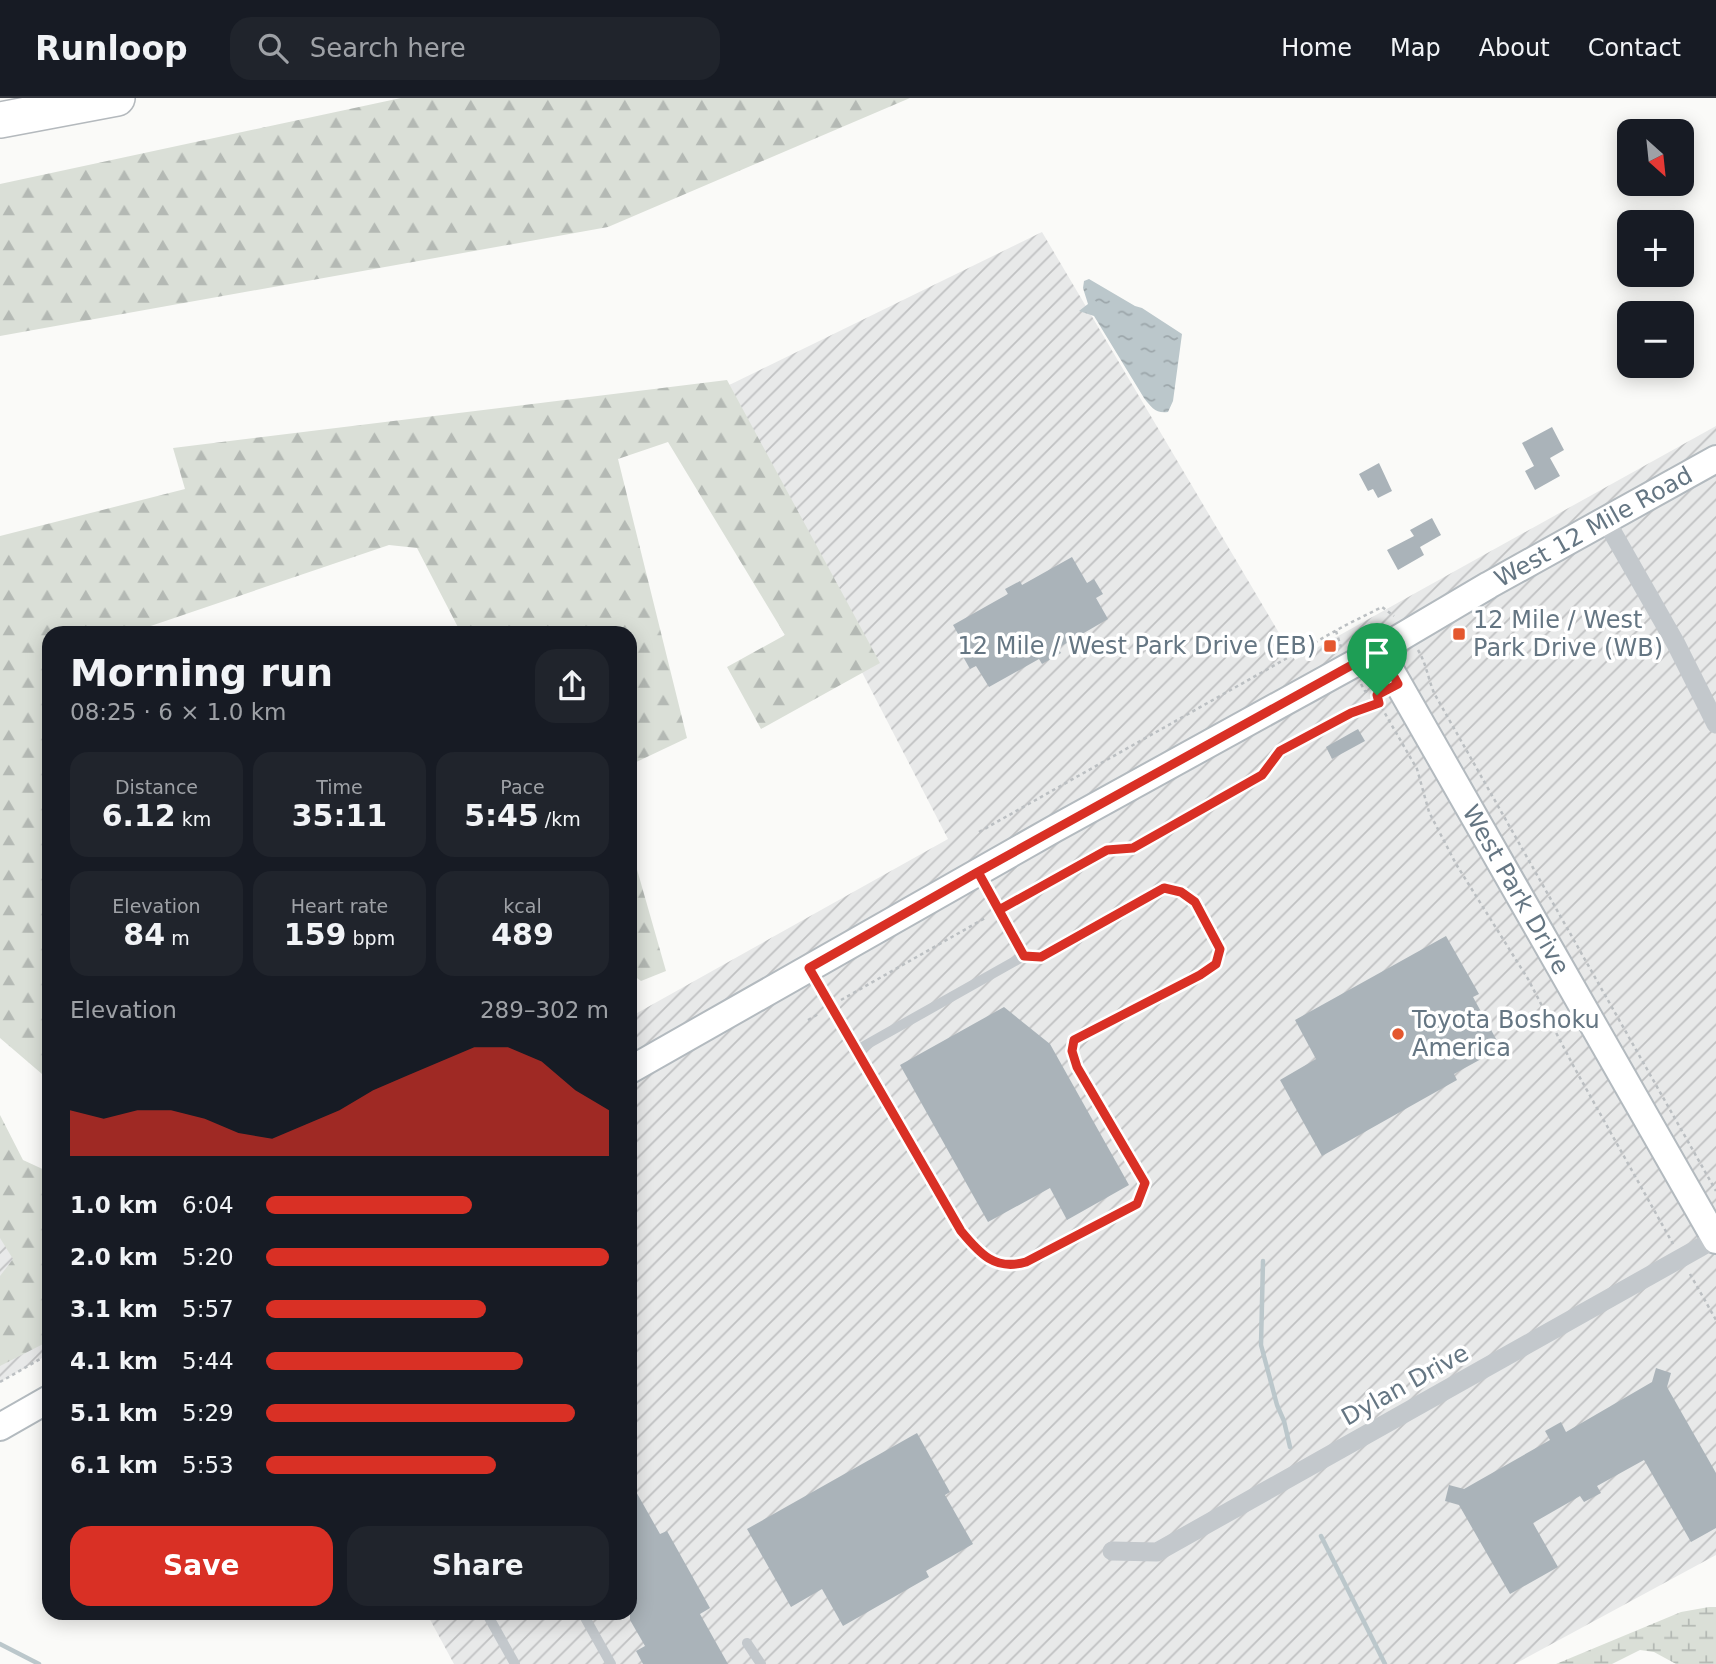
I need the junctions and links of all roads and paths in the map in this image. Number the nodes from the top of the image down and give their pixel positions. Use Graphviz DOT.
graph roads {
  1 [pos="117,98"];
  2 [pos="0,120"];
  3 [pos="1716,459"];
  4 [pos="1606,521"];
  5 [pos="1395,617"];
  6 [pos="1336,631"];
  7 [pos="1340,645"];
  8 [pos="1379,650"];
  9 [pos="1423,659"];
  10 [pos="1426,669"];
  11 [pos="1398,684"];
  12 [pos="1379,703"];
  13 [pos="1716,724"];
  14 [pos="979,832"];
  15 [pos="978,872"];
  16 [pos="999,910"];
  17 [pos="1024,956"];
  18 [pos="809,968"];
  19 [pos="831,1006"];
  20 [pos="808,1020"];
  21 [pos="857,1050"];
  22 [pos="637,1066"];
  23 [pos="1716,1191"];
  24 [pos="1716,1240"];
  25 [pos="1682,1258"];
  26 [pos="1716,1320"];
  27 [pos="42,1358"];
  28 [pos="0,1382"];
  29 [pos="42,1403"];
  30 [pos="0,1427"];
  31 [pos="1112,1551"];
  32 [pos="492,1620"];
  33 [pos="586,1620"];
  34 [pos="747,1643"];
  35 [pos="515,1664"];
  36 [pos="611,1664"];
  37 [pos="761,1664"];
  1 -- 2 [label="highway"];
  3 -- 4 [label="main road, West 12 Mile Road"];
  4 -- 8 [label="main road, West 12 Mile Road"];
  4 -- 13 [label="street"];
  5 -- 6 [label="path"];
  6 -- 7 [label="path"];
  6 -- 14 [label="path"];
  8 -- 11 [label="main road, West Park Drive"];
  8 -- 15 [label="main road, West 12 Mile Road"];
  9 -- 10 [label="path"];
  10 -- 11 [label="path"];
  10 -- 23 [label="path"];
  11 -- 12 [label="path"];
  11 -- 24 [label="main road, West Park Drive"];
  12 -- 16 [label="path"];
  12 -- 25 [label="path"];
  15 -- 16 [label="lane"];
  15 -- 18 [label="main road, West 12 Mile Road"];
  16 -- 17 [label="lane"];
  16 -- 19 [label="path"];
  17 -- 21 [label="lane"];
  17 -- 21 [label="lane"];
  18 -- 19 [label="lane"];
  18 -- 22 [label="main road, West 12 Mile Road"];
  19 -- 20 [label="path"];
  19 -- 21 [label="lane"];
  24 -- 25 [label="street, Dylan Drive"];
  25 -- 26 [label="path"];
  25 -- 31 [label="street, Dylan Drive"];
  27 -- 28 [label="path"];
  29 -- 30 [label="main road"];
  32 -- 35 [label="lane"];
  33 -- 36 [label="lane"];
  34 -- 37 [label="lane"];
}
